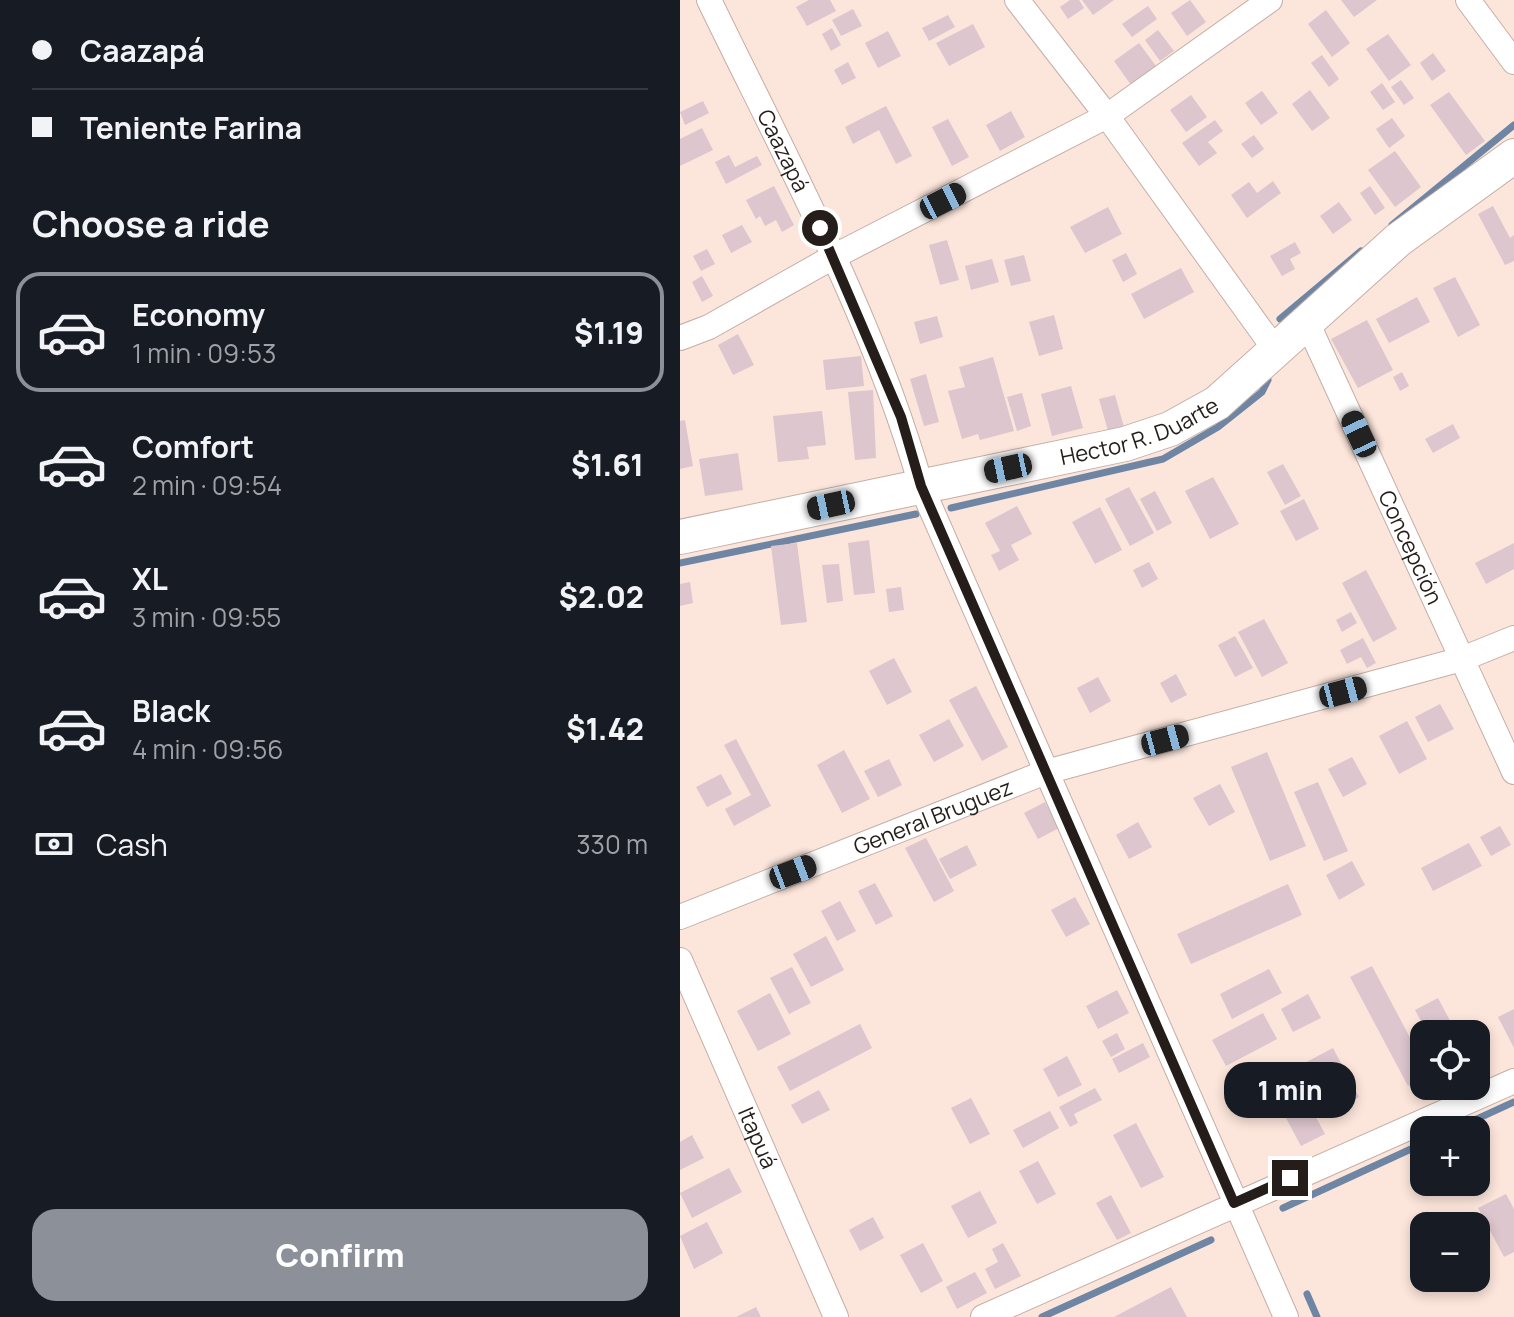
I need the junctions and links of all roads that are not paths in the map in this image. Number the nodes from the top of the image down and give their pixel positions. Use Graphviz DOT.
graph roads {
  1 [pos="709,0"];
  2 [pos="1017,0"];
  3 [pos="1270,0"];
  4 [pos="1468,0"];
  5 [pos="1514,62"];
  6 [pos="1107,116"];
  7 [pos="1514,156"];
  8 [pos="833,257"];
  9 [pos="1307,322"];
  10 [pos="680,338"];
  11 [pos="1276,351"];
  12 [pos="921,486"];
  13 [pos="680,537"];
  14 [pos="1514,638"];
  15 [pos="1462,659"];
  16 [pos="1046,772"];
  17 [pos="1514,772"];
  18 [pos="680,917"];
  19 [pos="680,960"];
  20 [pos="1514,1081"];
  21 [pos="1234,1203"];
  22 [pos="836,1317"];
  23 [pos="983,1317"];
  24 [pos="1286,1317"];
  1 -- 8 [label="street, Caazapá"];
  2 -- 6 [label="street"];
  3 -- 6 [label="street"];
  4 -- 5 [label="street"];
  6 -- 8 [label="street"];
  6 -- 11 [label="street"];
  7 -- 9 [label="street, Hector R. Duarte"];
  8 -- 10 [label="street"];
  8 -- 12 [label="street, Caazapá"];
  9 -- 11 [label="street, Hector R. Duarte"];
  9 -- 15 [label="street, Concepción"];
  11 -- 12 [label="street, Hector R. Duarte"];
  12 -- 13 [label="street, Hector R. Duarte"];
  12 -- 16 [label="street, Caazapá"];
  14 -- 15 [label="street, General Bruguez"];
  15 -- 16 [label="street, General Bruguez"];
  15 -- 17 [label="street, Concepción"];
  16 -- 18 [label="street, General Bruguez"];
  16 -- 21 [label="street, Caazapá"];
  19 -- 22 [label="street, Itapuá"];
  20 -- 21 [label="street"];
  21 -- 23 [label="street"];
  21 -- 24 [label="street, Caazapá"];
}
